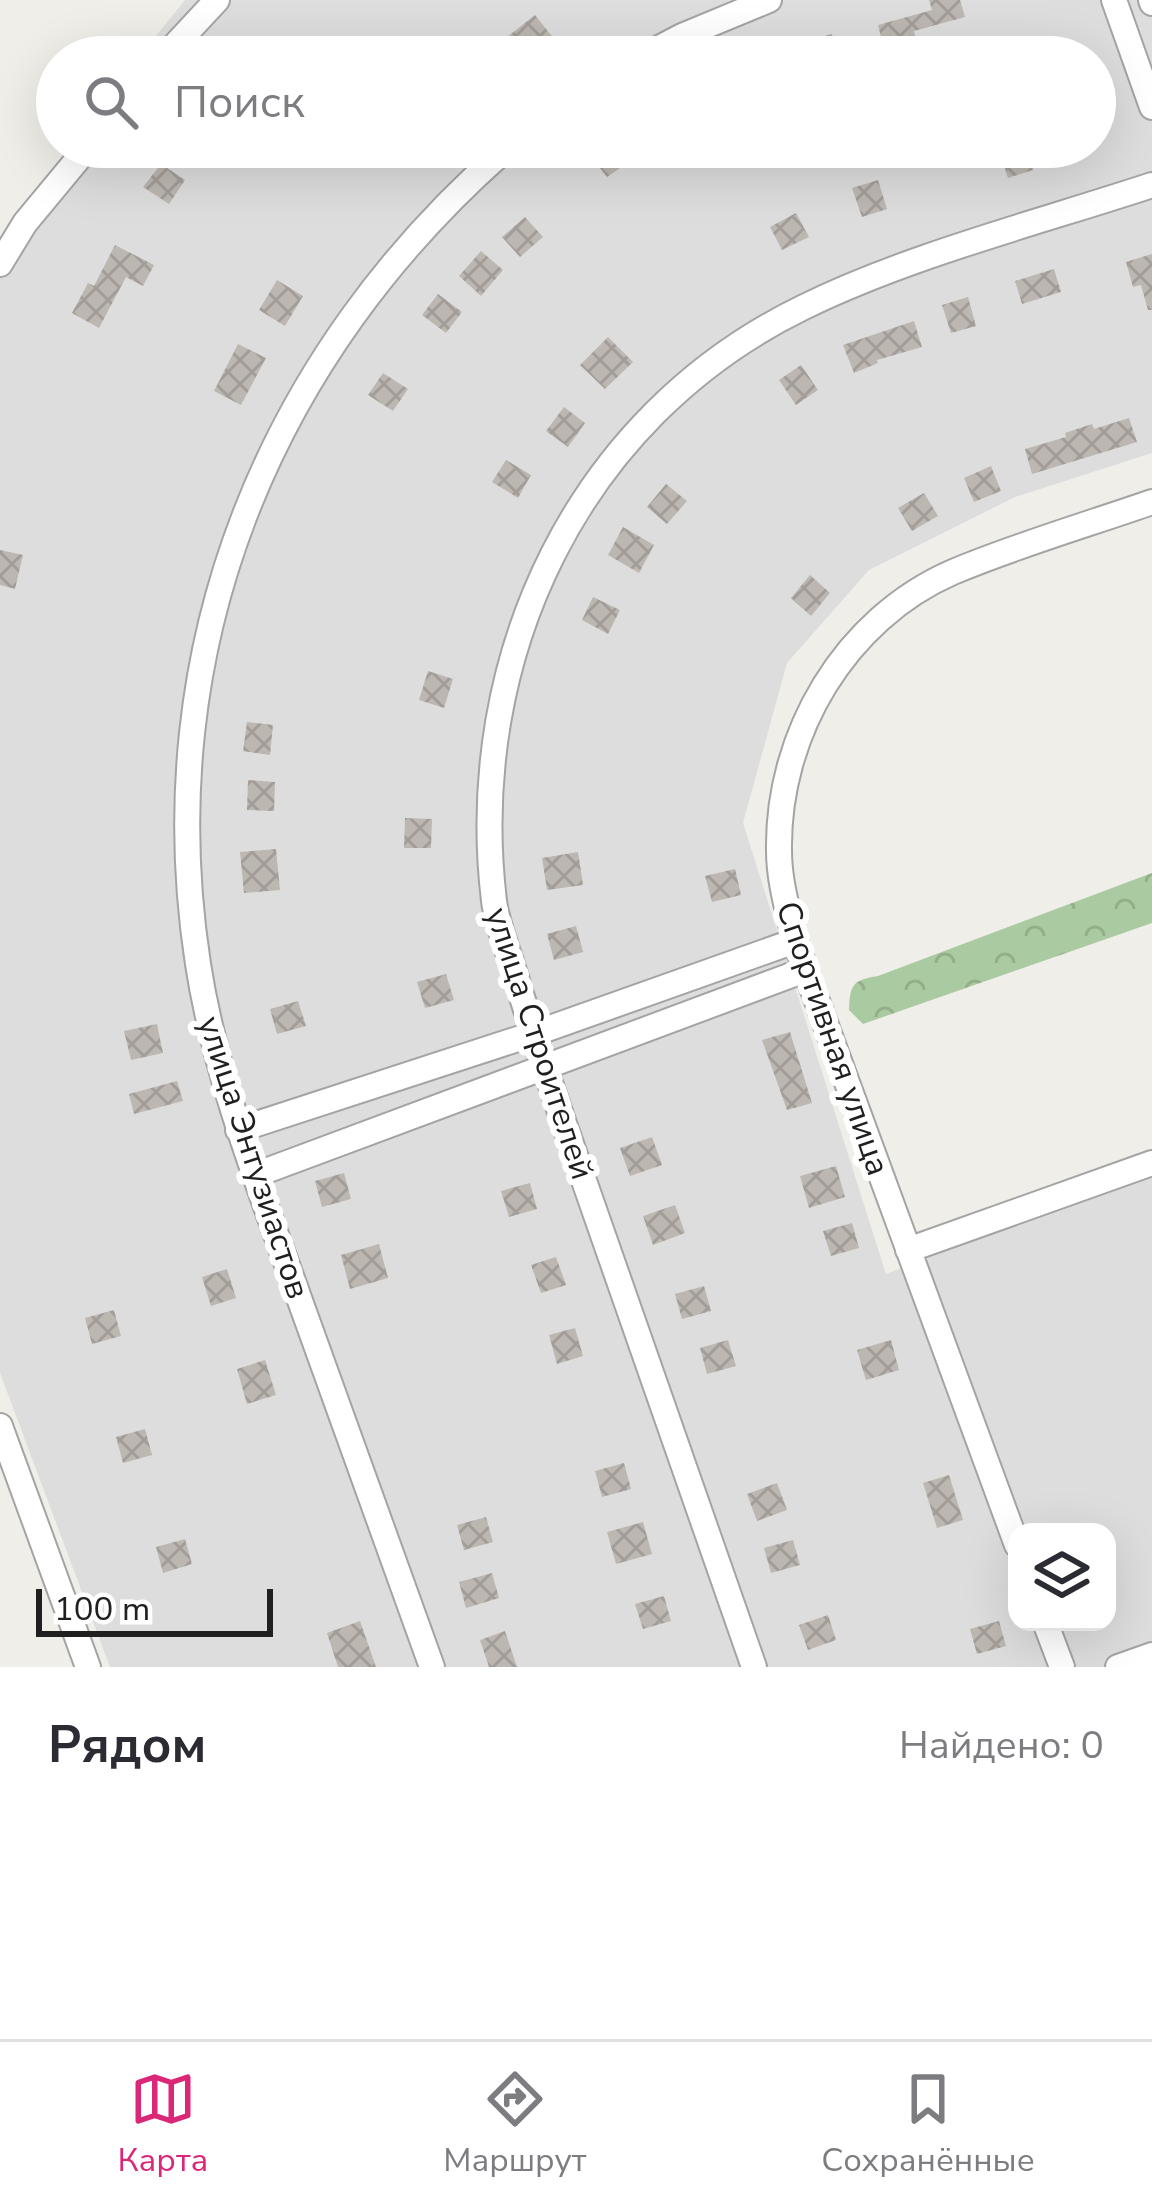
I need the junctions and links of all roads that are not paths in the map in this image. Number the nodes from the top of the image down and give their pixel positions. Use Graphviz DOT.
graph roads {
  1 [pos="217,0"];
  2 [pos="769,0"];
  3 [pos="1114,0"];
  4 [pos="184,36"];
  5 [pos="682,36"];
  6 [pos="1152,107"];
  7 [pos="71,168"];
  8 [pos="486,168"];
  9 [pos="1152,185"];
  10 [pos="0,264"];
  11 [pos="1152,502"];
  12 [pos="795,940"];
  13 [pos="805,970"];
  14 [pos="533,1034"];
  15 [pos="544,1066"];
  16 [pos="238,1130"];
  17 [pos="1152,1163"];
  18 [pos="255,1175"];
  19 [pos="908,1250"];
  20 [pos="0,1426"];
  21 [pos="1009,1523"];
  22 [pos="1048,1631"];
  23 [pos="1152,1655"];
  24 [pos="88,1667"];
  25 [pos="432,1667"];
  26 [pos="754,1667"];
  27 [pos="1062,1667"];
  28 [pos="1118,1667"];
  1 -- 4 [label="street"];
  2 -- 5 [label="street"];
  3 -- 6 [label="street"];
  7 -- 10 [label="street"];
  8 -- 16 [label="street, улица Энтузиастов"];
  9 -- 14 [label="street, улица Строителей"];
  11 -- 12 [label="street, Спортивная улица"];
  12 -- 13 [label="street, Спортивная улица"];
  12 -- 14 [label="street"];
  13 -- 15 [label="street"];
  13 -- 19 [label="street, Спортивная улица"];
  14 -- 15 [label="street, улица Строителей"];
  14 -- 16 [label="street"];
  15 -- 18 [label="street"];
  15 -- 26 [label="street, улица Строителей"];
  16 -- 18 [label="street, улица Энтузиастов"];
  17 -- 19 [label="street"];
  18 -- 25 [label="street, улица Энтузиастов"];
  19 -- 21 [label="street, Спортивная улица"];
  20 -- 24 [label="street"];
  22 -- 27 [label="street"];
  23 -- 28 [label="street"];
}
